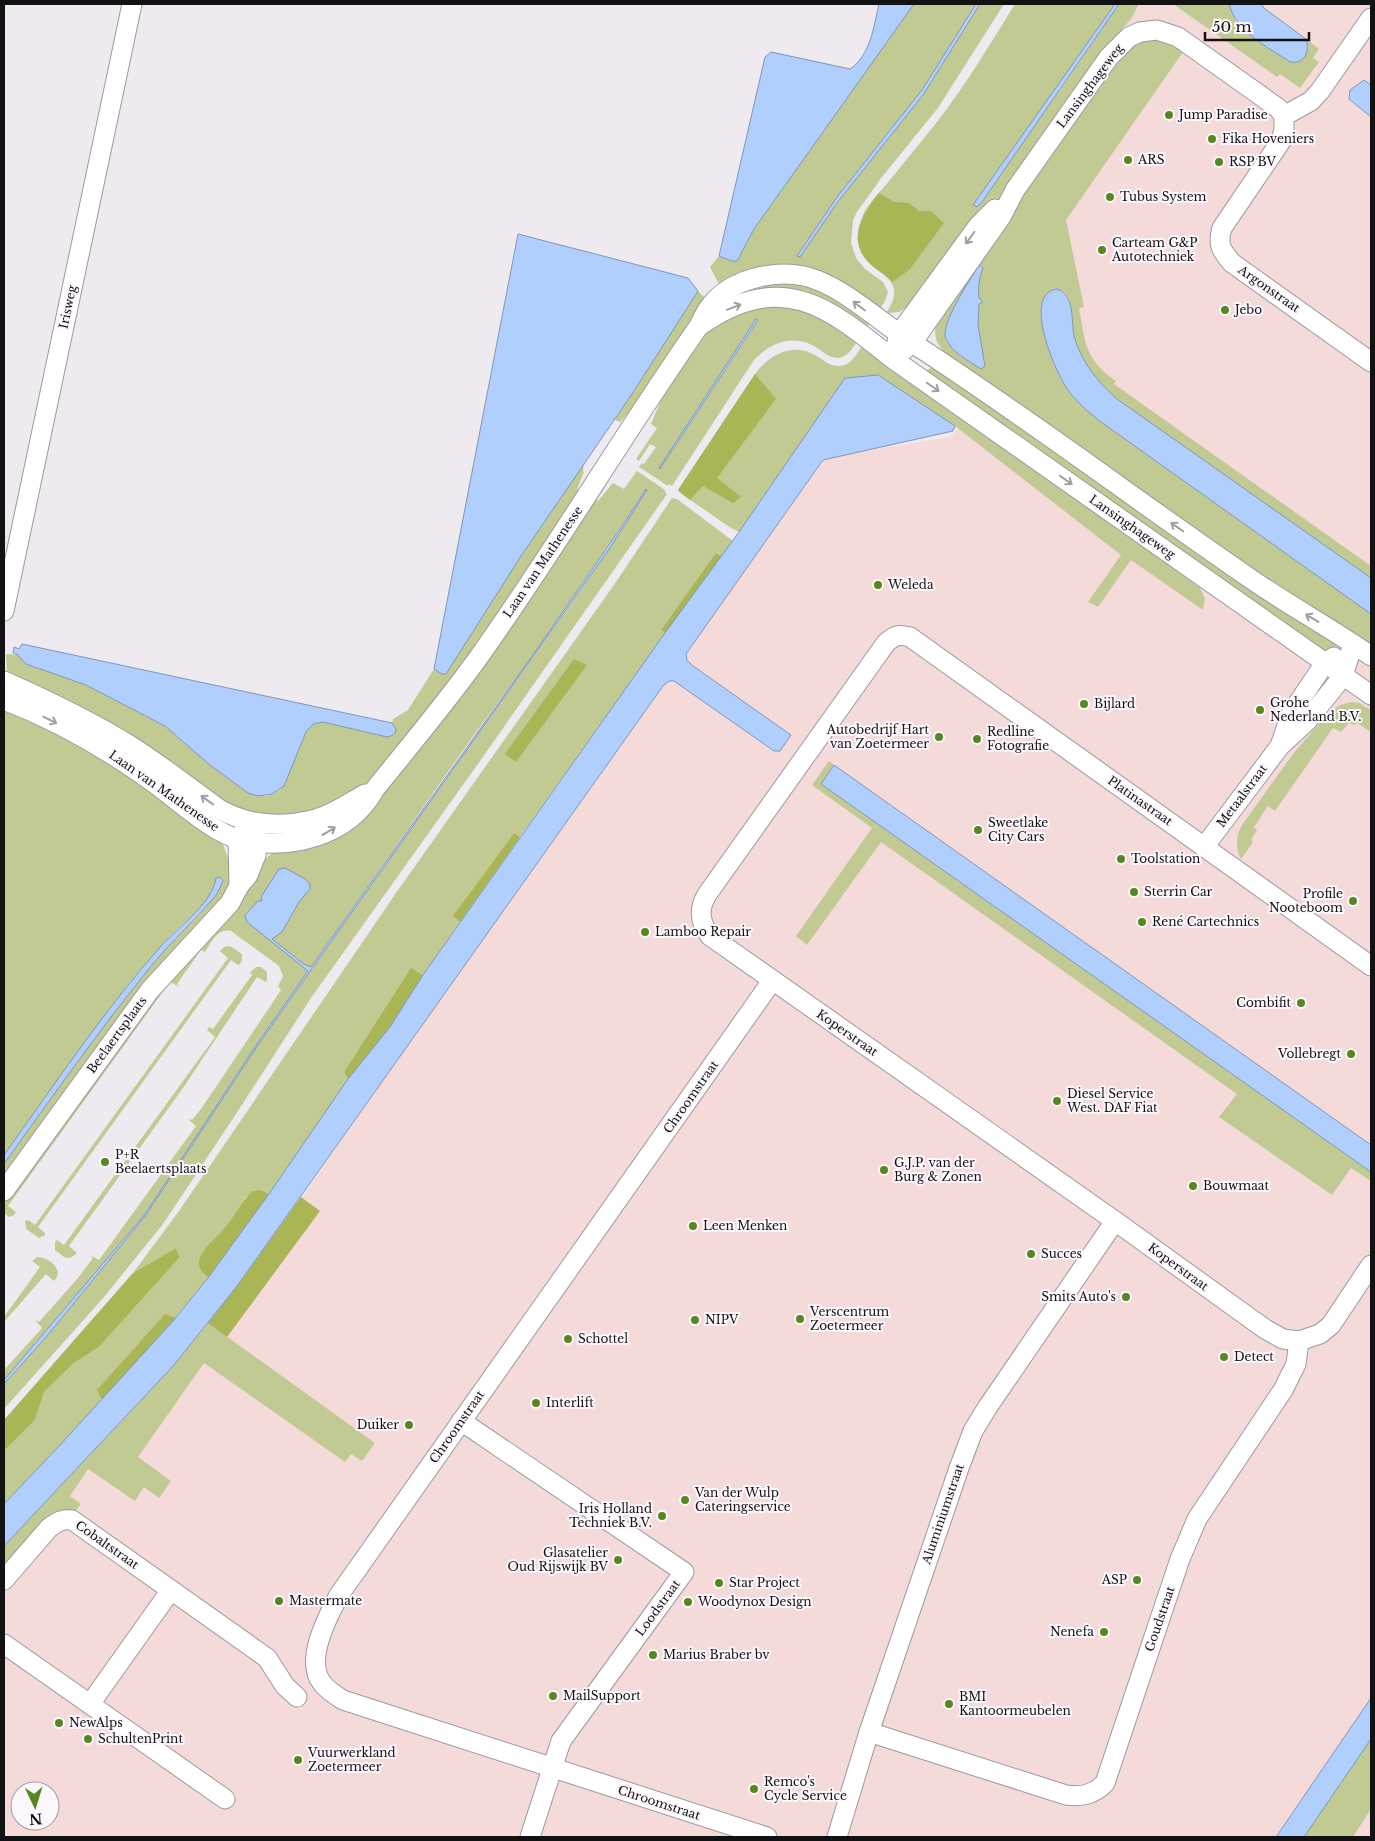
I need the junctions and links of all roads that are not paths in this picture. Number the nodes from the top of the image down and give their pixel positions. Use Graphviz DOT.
graph roads {
  1 [pos="132,4"];
  2 [pos="1371,18"];
  3 [pos="1284,116"];
  4 [pos="699,326"];
  5 [pos="906,339"];
  6 [pos="893,359"];
  7 [pos="1371,362"];
  8 [pos="4,611"];
  9 [pos="910,637"];
  10 [pos="1354,644"];
  11 [pos="1371,656"];
  12 [pos="1325,663"];
  13 [pos="1343,676"];
  14 [pos="4,681"];
  15 [pos="1371,695"];
  16 [pos="4,700"];
  17 [pos="1280,746"];
  18 [pos="375,789"];
  19 [pos="250,822"];
  20 [pos="238,839"];
  21 [pos="258,842"];
  22 [pos="1204,847"];
  23 [pos="239,886"];
  24 [pos="1371,966"];
  25 [pos="772,981"];
  26 [pos="4,1191"];
  27 [pos="1115,1221"];
  28 [pos="1371,1265"];
  29 [pos="1299,1341"];
  30 [pos="461,1421"];
  31 [pos="4,1580"];
  32 [pos="170,1590"];
  33 [pos="4,1644"];
  34 [pos="297,1697"];
  35 [pos="90,1704"];
  36 [pos="870,1732"];
  37 [pos="552,1768"];
  38 [pos="225,1799"];
  39 [pos="530,1837"];
  40 [pos="767,1837"];
  41 [pos="837,1837"];
  1 -- 8 [label="street, Irisweg"];
  2 -- 3 [label="street"];
  3 -- 5 [label="street, Lansinghageweg"];
  3 -- 7 [label="street, Argonstraat"];
  5 -- 4 [label="street, Laan van Mathenesse, one-way"];
  4 -- 6 [label="street, Laan van Mathenesse, one-way"];
  4 -- 18 [label="street, Laan van Mathenesse"];
  5 -- 6 [label="street, Lansinghageweg"];
  10 -- 5 [label="street, Lansinghageweg, one-way"];
  6 -- 12 [label="street, Lansinghageweg, one-way"];
  9 -- 22 [label="street, Platinastraat"];
  9 -- 25 [label="street, Koperstraat"];
  10 -- 11 [label="street, Lansinghageweg"];
  10 -- 12 [label="street, Metaalstraat"];
  10 -- 13 [label="street, Metaalstraat"];
  12 -- 13 [label="street, Lansinghageweg"];
  12 -- 17 [label="street, Metaalstraat"];
  13 -- 15 [label="street, Lansinghageweg"];
  13 -- 17 [label="street, Metaalstraat"];
  19 -- 14 [label="street, Laan van Mathenesse, one-way"];
  16 -- 20 [label="street, Laan van Mathenesse, one-way"];
  17 -- 22 [label="street, Metaalstraat"];
  18 -- 19 [label="street, Laan van Mathenesse"];
  21 -- 18 [label="street, Laan van Mathenesse, one-way"];
  19 -- 20 [label="street"];
  19 -- 21 [label="street"];
  20 -- 21 [label="street, Laan van Mathenesse"];
  20 -- 23 [label="street"];
  21 -- 23 [label="street, Beelaertsplaats"];
  22 -- 24 [label="street, Platinastraat"];
  23 -- 26 [label="street, Beelaertsplaats"];
  25 -- 27 [label="street, Koperstraat"];
  25 -- 30 [label="street, Chroomstraat"];
  27 -- 29 [label="street, Koperstraat"];
  27 -- 36 [label="street, Aluminiumstraat"];
  28 -- 29 [label="street"];
  29 -- 36 [label="street, Goudstraat"];
  30 -- 37 [label="street, Loodstraat"];
  30 -- 37 [label="street, Chroomstraat"];
  31 -- 32 [label="street, Cobaltstraat"];
  32 -- 34 [label="street, Cobaltstraat"];
  32 -- 35 [label="street"];
  33 -- 35 [label="street"];
  35 -- 38 [label="street"];
  36 -- 41 [label="street, Aluminiumstraat"];
  37 -- 39 [label="street"];
  37 -- 40 [label="street, Chroomstraat"];
}
